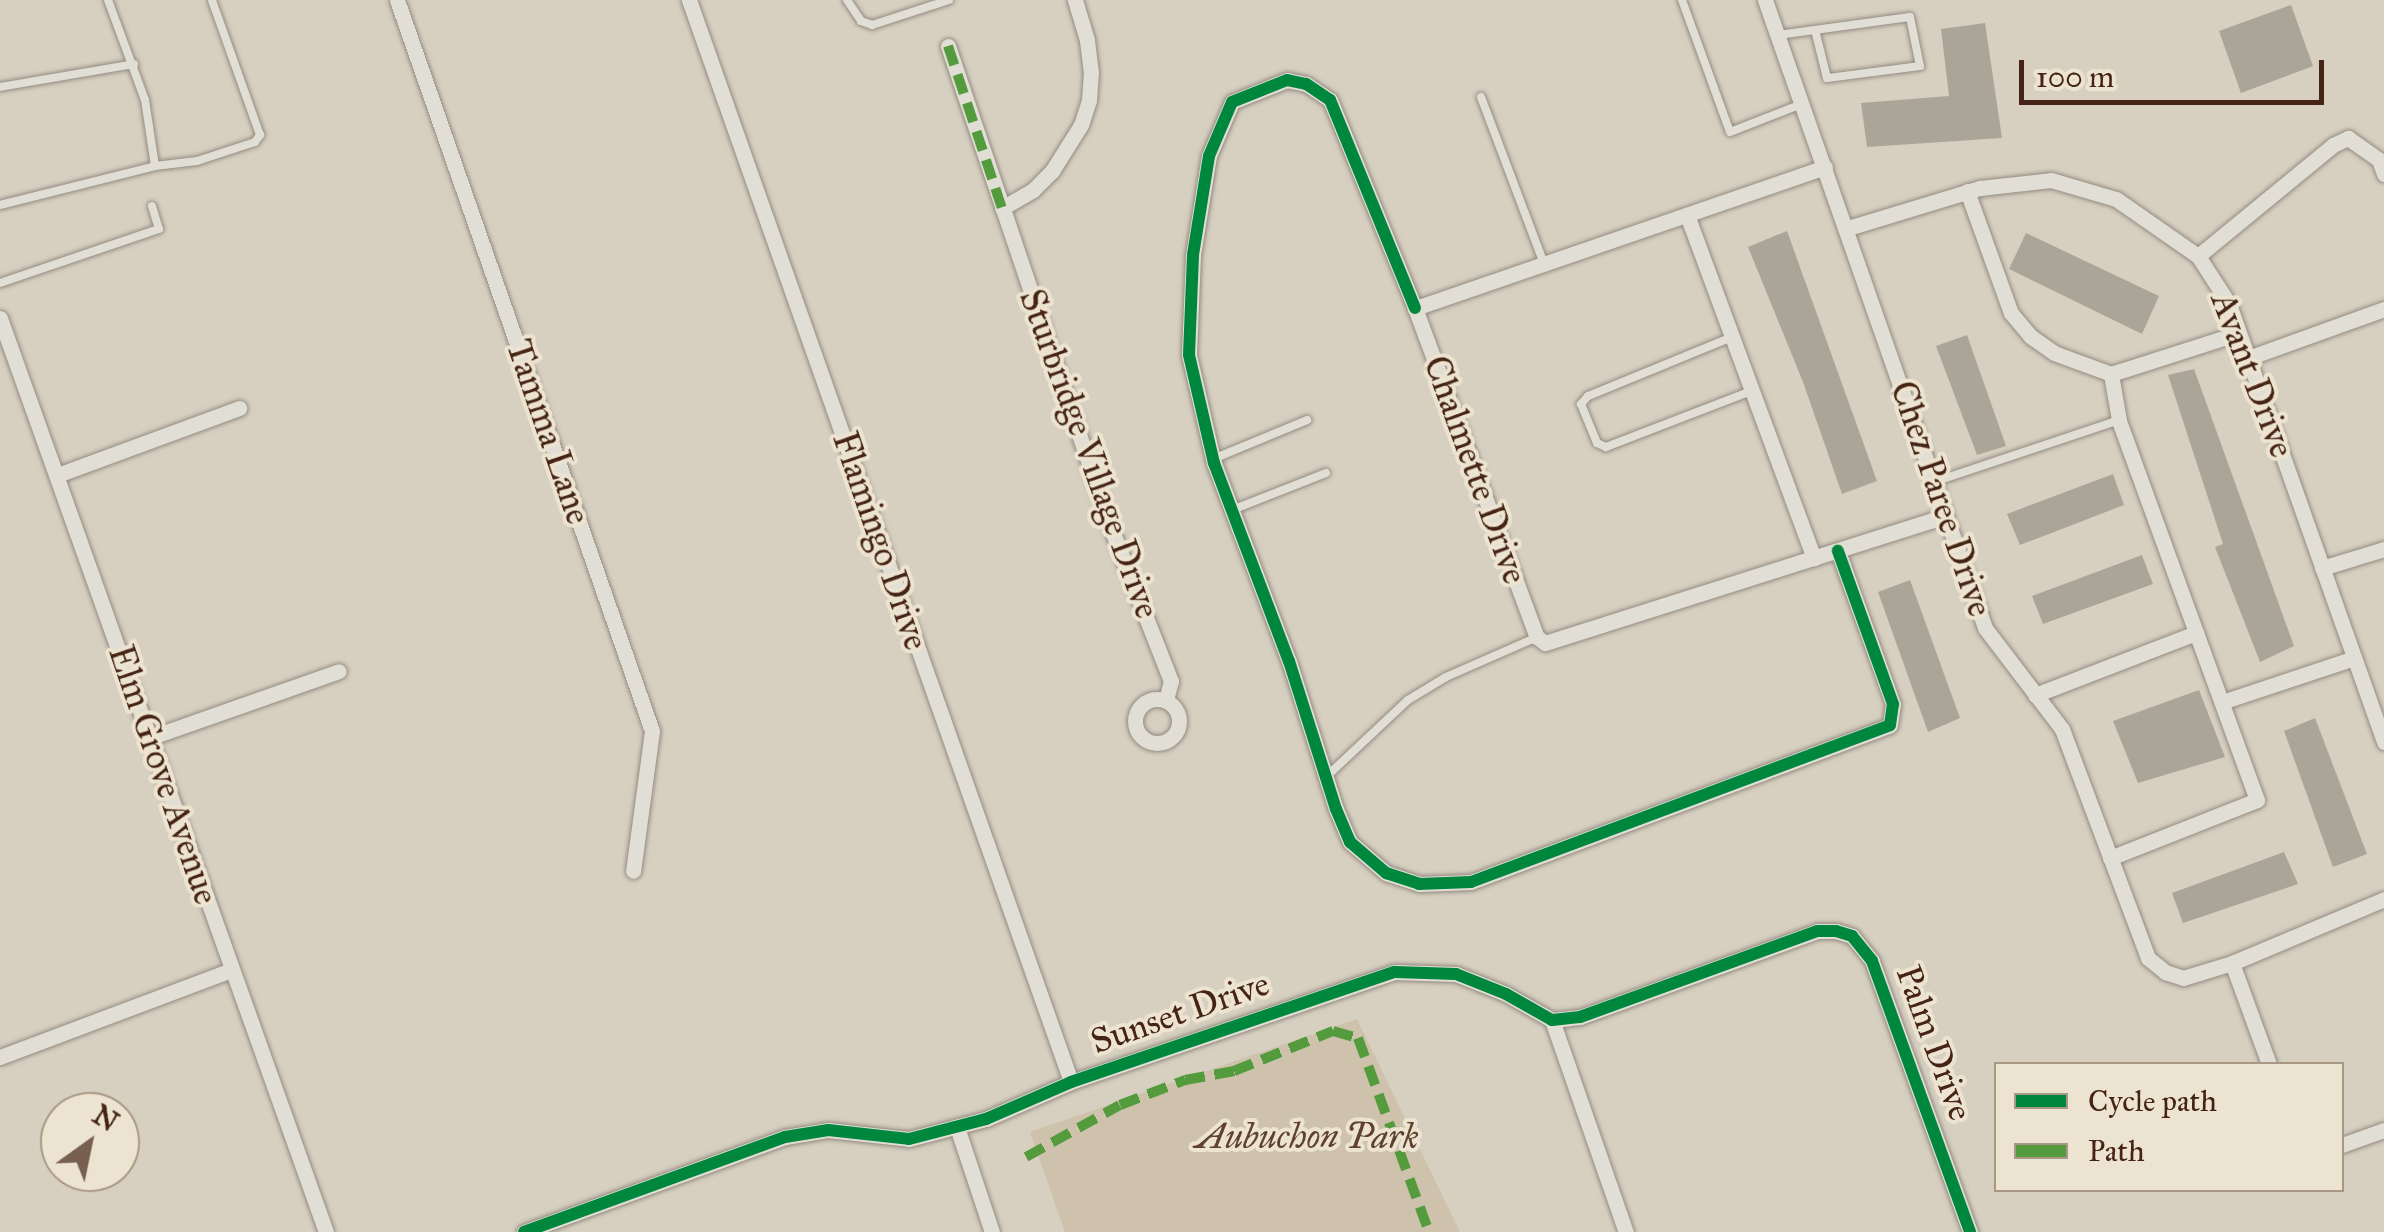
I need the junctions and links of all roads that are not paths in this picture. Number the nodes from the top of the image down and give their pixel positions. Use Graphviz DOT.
graph roads {
  1 [pos="108,0"];
  2 [pos="212,0"];
  3 [pos="397,0"];
  4 [pos="689,0"];
  5 [pos="847,0"];
  6 [pos="950,0"];
  7 [pos="1075,0"];
  8 [pos="1682,0"];
  9 [pos="1765,0"];
  10 [pos="1816,30"];
  11 [pos="1778,35"];
  12 [pos="948,46"];
  13 [pos="134,64"];
  14 [pos="0,86"];
  15 [pos="1482,97"];
  16 [pos="1802,104"];
  17 [pos="155,166"];
  18 [pos="1825,168"];
  19 [pos="2384,174"];
  20 [pos="1967,191"];
  21 [pos="0,205"];
  22 [pos="152,206"];
  23 [pos="1002,208"];
  24 [pos="1687,215"];
  25 [pos="1848,228"];
  26 [pos="2198,256"];
  27 [pos="1544,264"];
  28 [pos="0,282"];
  29 [pos="1415,308"];
  30 [pos="2384,309"];
  31 [pos="0,318"];
  32 [pos="2240,333"];
  33 [pos="1732,337"];
  34 [pos="2248,358"];
  35 [pos="2111,374"];
  36 [pos="1752,390"];
  37 [pos="239,408"];
  38 [pos="1307,420"];
  39 [pos="2119,420"];
  40 [pos="1214,459"];
  41 [pos="1326,473"];
  42 [pos="60,474"];
  43 [pos="1934,482"];
  44 [pos="1232,510"];
  45 [pos="1944,516"];
  46 [pos="2384,549"];
  47 [pos="1838,551"];
  48 [pos="1814,558"];
  49 [pos="2322,568"];
  50 [pos="2196,633"];
  51 [pos="1537,637"];
  52 [pos="2354,658"];
  53 [pos="339,672"];
  54 [pos="2035,695"];
  55 [pos="1166,700"];
  56 [pos="2222,702"];
  57 [pos="150,738"];
  58 [pos="2384,738"];
  59 [pos="1327,776"];
  60 [pos="2110,858"];
  61 [pos="633,872"];
  62 [pos="2384,898"];
  63 [pos="2232,963"];
  64 [pos="231,970"];
  65 [pos="1552,1020"];
  66 [pos="0,1057"];
  67 [pos="2267,1062"];
  68 [pos="1071,1082"];
  69 [pos="956,1127"];
  70 [pos="2384,1130"];
  71 [pos="2344,1144"];
  72 [pos="326,1232"];
  73 [pos="524,1232"];
  74 [pos="992,1232"];
  75 [pos="1626,1232"];
  76 [pos="1970,1232"];
  1 -- 13 [label="lane"];
  2 -- 17 [label="lane"];
  3 -- 61 [label="street, Tamma Lane"];
  4 -- 68 [label="street, Flamingo Drive"];
  5 -- 6 [label="lane"];
  7 -- 23 [label="street"];
  8 -- 16 [label="lane"];
  9 -- 11 [label="street, Chez Paree Drive"];
  10 -- 10 [label="lane"];
  10 -- 11 [label="lane"];
  11 -- 16 [label="street, Chez Paree Drive"];
  12 -- 23 [label="street, Sturbridge Village Drive"];
  13 -- 14 [label="lane"];
  13 -- 17 [label="lane"];
  15 -- 27 [label="lane"];
  16 -- 18 [label="street, Chez Paree Drive"];
  17 -- 21 [label="lane"];
  18 -- 24 [label="street"];
  18 -- 25 [label="street, Chez Paree Drive"];
  19 -- 26 [label="street"];
  20 -- 25 [label="street, Avant Drive"];
  20 -- 26 [label="street, Avant Drive"];
  20 -- 35 [label="street"];
  22 -- 28 [label="lane"];
  23 -- 55 [label="street, Sturbridge Village Drive"];
  24 -- 27 [label="street"];
  24 -- 33 [label="street"];
  25 -- 43 [label="street, Chez Paree Drive"];
  26 -- 32 [label="street, Avant Drive"];
  27 -- 29 [label="street"];
  29 -- 40 [label="street, Chalmette Drive"];
  29 -- 51 [label="street, Chalmette Drive"];
  30 -- 34 [label="street"];
  31 -- 42 [label="street, Elm Grove Avenue"];
  32 -- 34 [label="street, Avant Drive"];
  32 -- 35 [label="street"];
  33 -- 36 [label="street"];
  33 -- 36 [label="lane"];
  34 -- 49 [label="street, Avant Drive"];
  35 -- 39 [label="street"];
  36 -- 48 [label="street"];
  37 -- 42 [label="street"];
  38 -- 40 [label="lane"];
  39 -- 43 [label="lane"];
  39 -- 50 [label="street"];
  40 -- 44 [label="street, Chalmette Drive"];
  41 -- 44 [label="lane"];
  42 -- 57 [label="street, Elm Grove Avenue"];
  43 -- 45 [label="street, Chez Paree Drive"];
  44 -- 59 [label="street, Chalmette Drive"];
  45 -- 47 [label="street"];
  45 -- 54 [label="street, Chez Paree Drive"];
  46 -- 49 [label="street"];
  47 -- 48 [label="street"];
  47 -- 59 [label="street, Chalmette Drive"];
  48 -- 51 [label="street"];
  49 -- 52 [label="street, Avant Drive"];
  50 -- 54 [label="street"];
  50 -- 56 [label="street"];
  51 -- 59 [label="lane"];
  52 -- 56 [label="street"];
  52 -- 58 [label="street, Avant Drive"];
  53 -- 57 [label="street"];
  54 -- 60 [label="street, Chez Paree Drive"];
  56 -- 60 [label="street"];
  57 -- 64 [label="street, Elm Grove Avenue"];
  60 -- 63 [label="street, Chez Paree Drive"];
  62 -- 63 [label="street"];
  63 -- 67 [label="street"];
  64 -- 66 [label="street"];
  64 -- 72 [label="street, Elm Grove Avenue"];
  65 -- 68 [label="street, Sunset Drive"];
  65 -- 75 [label="street"];
  65 -- 76 [label="street, Palm Drive"];
  68 -- 69 [label="street, Sunset Drive"];
  69 -- 73 [label="street, Sunset Drive"];
  69 -- 74 [label="street"];
  70 -- 71 [label="street"];
}
